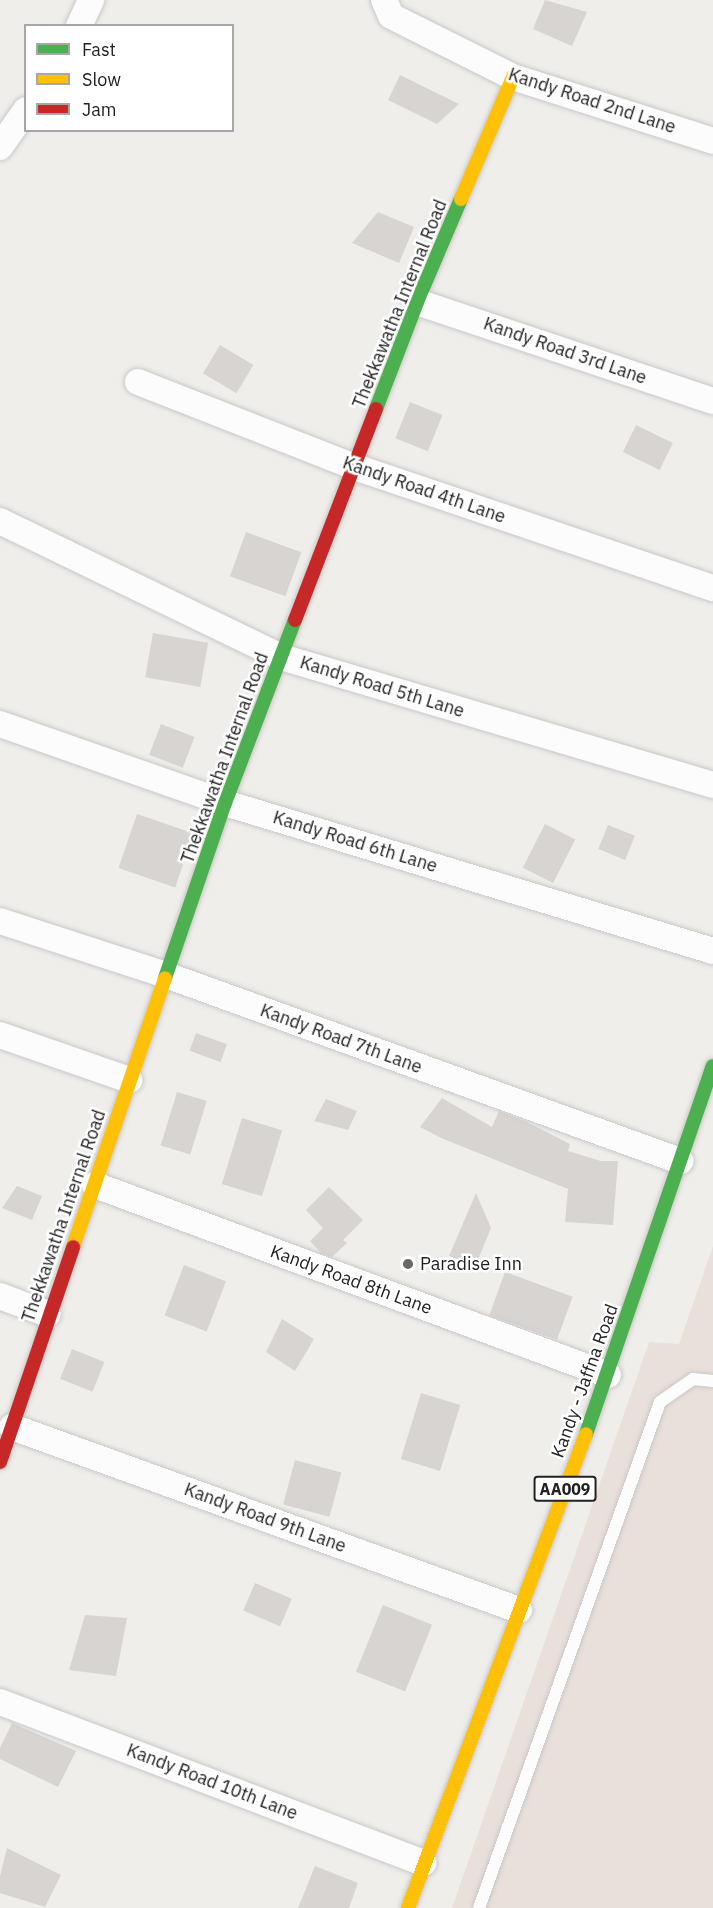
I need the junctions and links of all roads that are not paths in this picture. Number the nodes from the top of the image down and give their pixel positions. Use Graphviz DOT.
graph roads {
  1 [pos="91,0"];
  2 [pos="384,0"];
  3 [pos="80,24"];
  4 [pos="513,77"];
  5 [pos="14,115"];
  6 [pos="713,141"];
  7 [pos="0,147"];
  8 [pos="417,302"];
  9 [pos="138,382"];
  10 [pos="713,401"];
  11 [pos="355,467"];
  12 [pos="0,521"];
  13 [pos="713,588"];
  14 [pos="281,657"];
  15 [pos="0,724"];
  16 [pos="713,786"];
  17 [pos="225,803"];
  18 [pos="0,921"];
  19 [pos="713,951"];
  20 [pos="166,975"];
  21 [pos="0,1035"];
  22 [pos="713,1066"];
  23 [pos="129,1080"];
  24 [pos="680,1161"];
  25 [pos="95,1185"];
  26 [pos="0,1296"];
  27 [pos="48,1314"];
  28 [pos="608,1375"];
  29 [pos="713,1382"];
  30 [pos="12,1427"];
  31 [pos="0,1462"];
  32 [pos="519,1610"];
  33 [pos="0,1702"];
  34 [pos="423,1863"];
  35 [pos="408,1908"];
  36 [pos="479,1908"];
  1 -- 3 [label="street"];
  2 -- 4 [label="street, Kandy Road 2nd Lane"];
  4 -- 6 [label="street, Kandy Road 2nd Lane"];
  4 -- 8 [label="main road, Thekkawatha Internal Road"];
  5 -- 7 [label="street"];
  8 -- 10 [label="street, Kandy Road 3rd Lane"];
  8 -- 11 [label="main road, Thekkawatha Internal Road"];
  9 -- 11 [label="street, Kandy Road 4th Lane"];
  11 -- 13 [label="street, Kandy Road 4th Lane"];
  11 -- 14 [label="main road, Thekkawatha Internal Road"];
  12 -- 14 [label="street, Kandy Road 5th Lane"];
  14 -- 16 [label="street, Kandy Road 5th Lane"];
  14 -- 17 [label="main road, Thekkawatha Internal Road"];
  15 -- 17 [label="street, Kandy Road 6th Lane"];
  17 -- 19 [label="street, Kandy Road 6th Lane"];
  17 -- 20 [label="main road, Thekkawatha Internal Road"];
  18 -- 20 [label="street, Kandy Road 7th Lane"];
  20 -- 23 [label="main road, Thekkawatha Internal Road"];
  20 -- 24 [label="street, Kandy Road 7th Lane"];
  21 -- 23 [label="street"];
  22 -- 24 [label="main road, Kandy - Jaffna Road / AA009"];
  23 -- 25 [label="main road, Thekkawatha Internal Road"];
  24 -- 28 [label="main road, Kandy - Jaffna Road / AA009"];
  25 -- 27 [label="main road, Thekkawatha Internal Road"];
  25 -- 28 [label="street, Kandy Road 8th Lane"];
  26 -- 27 [label="street"];
  27 -- 30 [label="main road, Thekkawatha Internal Road"];
  28 -- 32 [label="main road, Kandy - Jaffna Road / AA009"];
  29 -- 36 [label="lane"];
  30 -- 31 [label="main road, Thekkawatha Internal Road"];
  30 -- 32 [label="street, Kandy Road 9th Lane"];
  32 -- 34 [label="main road, Kandy - Jaffna Road / AA009"];
  33 -- 34 [label="street, Kandy Road 10th Lane"];
  34 -- 35 [label="main road, Kandy - Jaffna Road / AA009"];
}
